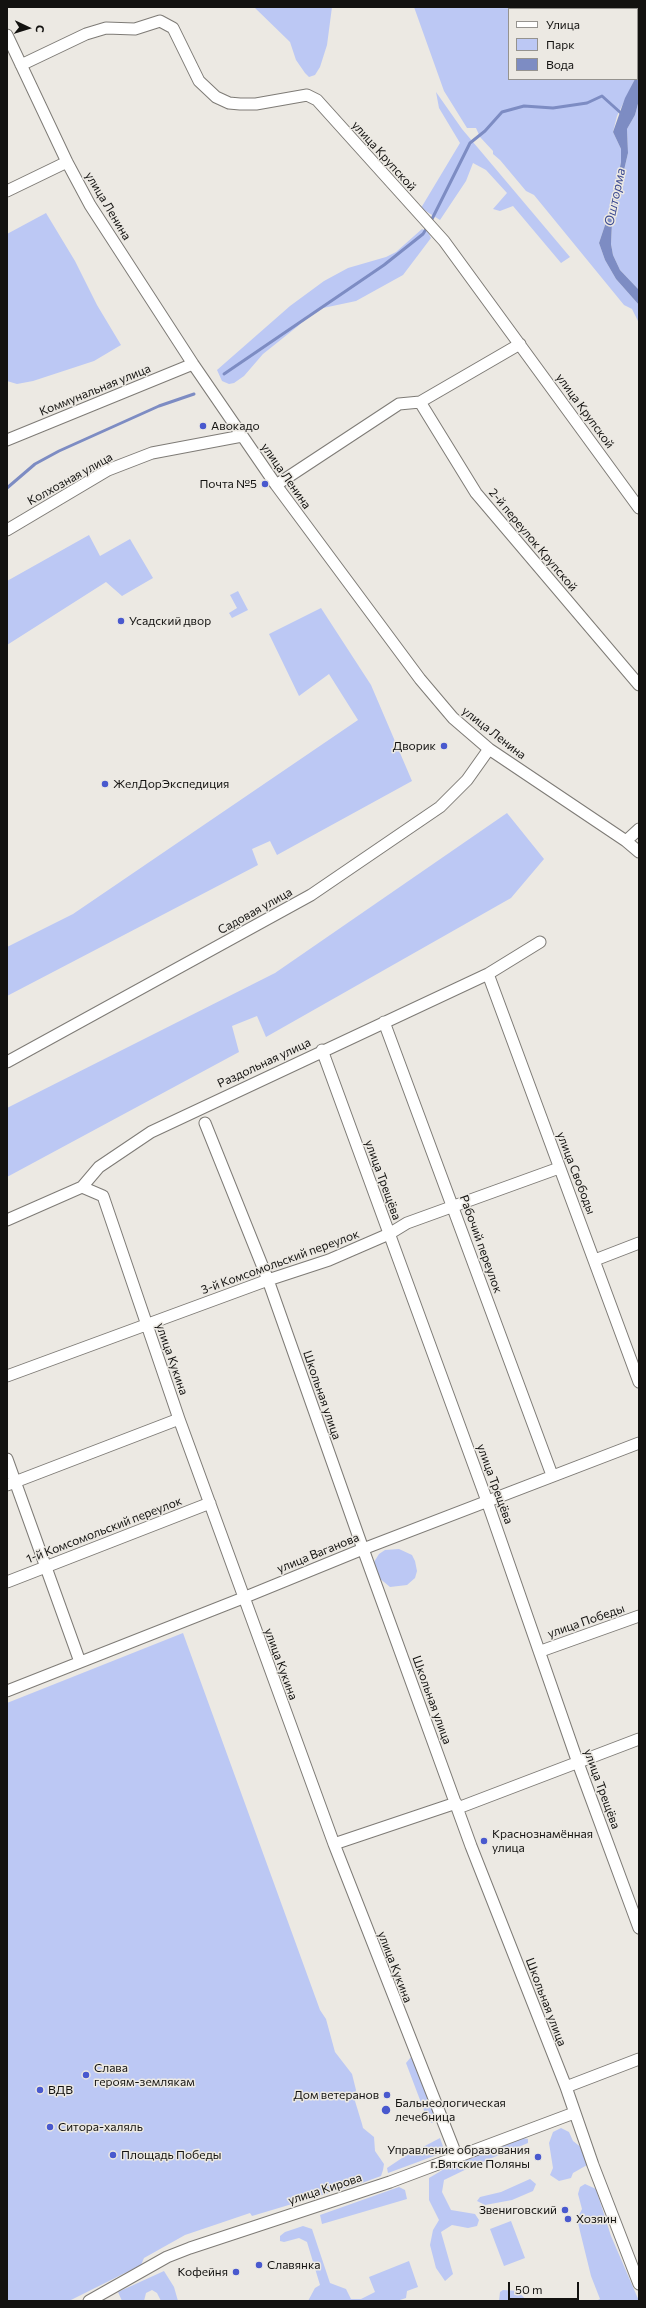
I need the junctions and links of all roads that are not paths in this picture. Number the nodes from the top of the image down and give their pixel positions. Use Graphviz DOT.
graph roads {
  1 [pos="7,35"];
  2 [pos="21,65"];
  3 [pos="67,162"];
  4 [pos="7,191"];
  5 [pos="520,344"];
  6 [pos="193,364"];
  7 [pos="420,402"];
  8 [pos="242,436"];
  9 [pos="7,440"];
  10 [pos="276,485"];
  11 [pos="639,508"];
  12 [pos="7,530"];
  13 [pos="639,685"];
  14 [pos="489,749"];
  15 [pos="639,829"];
  16 [pos="626,841"];
  17 [pos="639,852"];
  18 [pos="540,942"];
  19 [pos="488,974"];
  20 [pos="384,1022"];
  21 [pos="322,1050"];
  22 [pos="7,1062"];
  23 [pos="206,1123"];
  24 [pos="559,1168"];
  25 [pos="82,1187"];
  26 [pos="453,1207"];
  27 [pos="7,1220"];
  28 [pos="389,1234"];
  29 [pos="639,1243"];
  30 [pos="595,1260"];
  31 [pos="268,1280"];
  32 [pos="146,1325"];
  33 [pos="7,1376"];
  34 [pos="639,1382"];
  35 [pos="179,1419"];
  36 [pos="639,1443"];
  37 [pos="7,1459"];
  38 [pos="552,1475"];
  39 [pos="11,1483"];
  40 [pos="487,1501"];
  41 [pos="210,1503"];
  42 [pos="363,1549"];
  43 [pos="45,1567"];
  44 [pos="7,1582"];
  45 [pos="243,1598"];
  46 [pos="639,1616"];
  47 [pos="541,1651"];
  48 [pos="80,1662"];
  49 [pos="7,1690"];
  50 [pos="639,1739"];
  51 [pos="578,1763"];
  52 [pos="457,1805"];
  53 [pos="334,1844"];
  54 [pos="639,1928"];
  55 [pos="639,2059"];
  56 [pos="566,2087"];
  57 [pos="574,2113"];
  58 [pos="457,2157"];
  59 [pos="639,2284"];
  60 [pos="89,2301"];
  1 -- 2 [label="street, улица Ленина"];
  2 -- 3 [label="street, улица Ленина"];
  2 -- 5 [label="street, улица Крупской"];
  3 -- 4 [label="street"];
  3 -- 6 [label="street, улица Ленина"];
  5 -- 7 [label="street"];
  5 -- 11 [label="street, улица Крупской"];
  6 -- 8 [label="street, улица Ленина"];
  6 -- 9 [label="street, Коммунальная улица"];
  7 -- 10 [label="street"];
  7 -- 13 [label="street, 2-й переулок Крупской"];
  8 -- 10 [label="street, улица Ленина"];
  8 -- 12 [label="street, Колхозная улица"];
  10 -- 14 [label="street, улица Ленина"];
  14 -- 16 [label="street, улица Ленина"];
  14 -- 22 [label="street, Садовая улица"];
  15 -- 16 [label="street"];
  16 -- 17 [label="street, улица Ленина"];
  18 -- 19 [label="street, Раздольная улица"];
  19 -- 20 [label="street, Раздольная улица"];
  19 -- 24 [label="street, улица Свободы"];
  20 -- 21 [label="street, Раздольная улица"];
  20 -- 26 [label="street, Рабочий переулок"];
  21 -- 25 [label="street, Раздольная улица"];
  21 -- 28 [label="street, улица Трещёва"];
  23 -- 31 [label="street, Школьная улица"];
  24 -- 26 [label="street, 3-й Комсомольский переулок"];
  24 -- 30 [label="street, улица Свободы"];
  25 -- 27 [label="street, Раздольная улица"];
  25 -- 32 [label="street, улица Кукина"];
  26 -- 28 [label="street, 3-й Комсомольский переулок"];
  26 -- 38 [label="street, Рабочий переулок"];
  28 -- 31 [label="street, 3-й Комсомольский переулок"];
  28 -- 40 [label="street, улица Трещёва"];
  29 -- 30 [label="street"];
  30 -- 34 [label="street, улица Свободы"];
  31 -- 32 [label="street, 3-й Комсомольский переулок"];
  31 -- 42 [label="street, Школьная улица"];
  32 -- 33 [label="street, 3-й Комсомольский переулок"];
  32 -- 35 [label="street, улица Кукина"];
  35 -- 39 [label="street"];
  35 -- 41 [label="street, улица Кукина"];
  36 -- 38 [label="street, улица Ваганова"];
  37 -- 39 [label="street"];
  38 -- 40 [label="street, улица Ваганова"];
  39 -- 43 [label="street"];
  40 -- 42 [label="street, улица Ваганова"];
  40 -- 47 [label="street, улица Трещёва"];
  41 -- 43 [label="street, 1-й Комсомольский переулок"];
  41 -- 45 [label="street, улица Кукина"];
  42 -- 45 [label="street, улица Ваганова"];
  42 -- 52 [label="street, Школьная улица"];
  43 -- 44 [label="street, 1-й Комсомольский переулок"];
  43 -- 48 [label="street"];
  45 -- 48 [label="street, улица Ваганова"];
  45 -- 53 [label="street, улица Кукина"];
  46 -- 47 [label="street, улица Победы"];
  47 -- 51 [label="street, улица Трещёва"];
  48 -- 49 [label="street, улица Ваганова"];
  50 -- 51 [label="street"];
  51 -- 52 [label="street"];
  51 -- 54 [label="street, улица Трещёва"];
  52 -- 53 [label="street"];
  52 -- 56 [label="street, Школьная улица"];
  53 -- 58 [label="street, улица Кукина"];
  55 -- 56 [label="street"];
  56 -- 57 [label="street, Школьная улица"];
  57 -- 58 [label="street, улица Кирова"];
  57 -- 59 [label="street, Школьная улица"];
  58 -- 60 [label="street, улица Кирова"];
}
